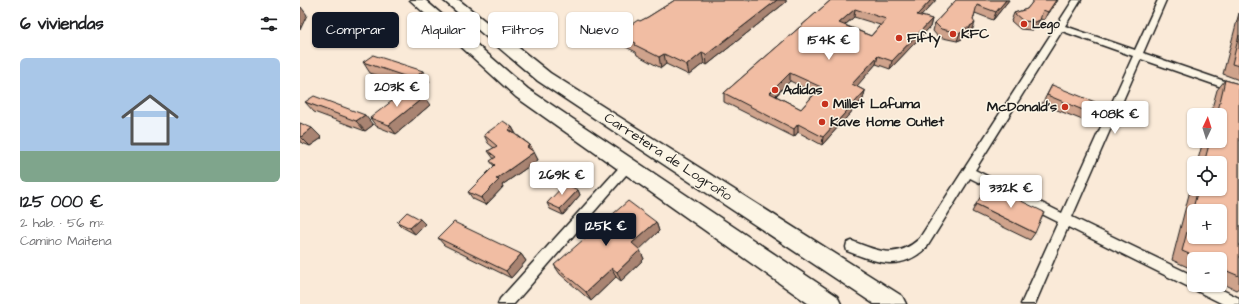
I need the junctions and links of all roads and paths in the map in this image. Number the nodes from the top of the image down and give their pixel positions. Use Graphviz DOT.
graph roads {
  1 [pos="417,0"];
  2 [pos="450,0"];
  3 [pos="1077,0"];
  4 [pos="1162,0"];
  5 [pos="1059,27"];
  6 [pos="1138,55"];
  7 [pos="552,69"];
  8 [pos="1239,90"];
  9 [pos="628,166"];
  10 [pos="968,172"];
  11 [pos="759,217"];
  12 [pos="1065,220"];
  13 [pos="852,247"];
  14 [pos="1187,280"];
  15 [pos="1212,292"];
  16 [pos="505,304"];
  17 [pos="829,304"];
  18 [pos="894,304"];
  19 [pos="1028,304"];
  20 [pos="1237,304"];
  1 -- 9 [label="highway, Carretera de Logroño"];
  2 -- 11 [label="highway, Carretera de Logroño"];
  3 -- 5 [label="street"];
  4 -- 6 [label="street"];
  5 -- 6 [label="street"];
  5 -- 10 [label="street"];
  6 -- 8 [label="street"];
  6 -- 12 [label="street"];
  7 -- 11 [label="highway"];
  9 -- 16 [label="street"];
  9 -- 17 [label="highway, Carretera de Logroño"];
  10 -- 12 [label="street"];
  10 -- 13 [label="street"];
  11 -- 18 [label="highway, Carretera de Logroño"];
  12 -- 14 [label="street"];
  12 -- 19 [label="street"];
  15 -- 20 [label="street"];
}
